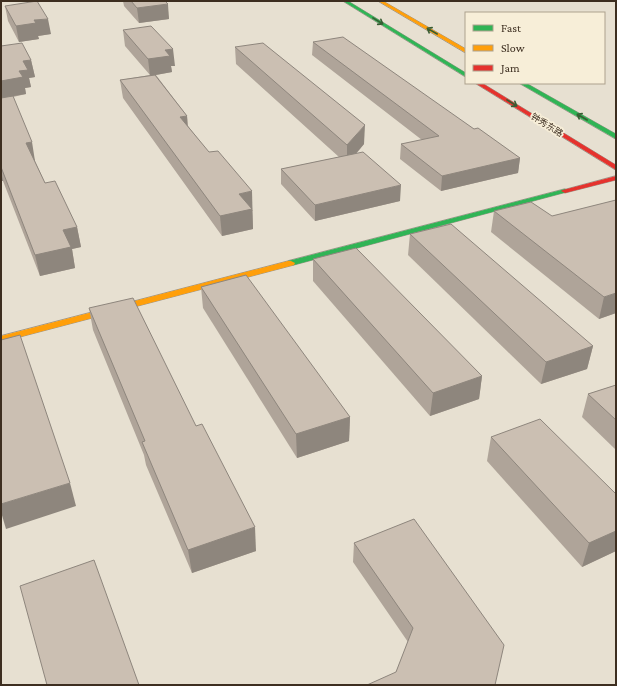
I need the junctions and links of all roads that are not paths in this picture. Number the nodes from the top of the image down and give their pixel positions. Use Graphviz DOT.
graph roads {
  1 [pos="345,1"];
  2 [pos="380,1"];
  3 [pos="465,49"];
  4 [pos="465,74"];
  5 [pos="480,84"];
  6 [pos="524,84"];
  7 [pos="616,137"];
  8 [pos="616,168"];
  9 [pos="616,178"];
  10 [pos="1,339"];
  1 -- 4 [label="main road, one-way"];
  3 -- 2 [label="main road, one-way"];
  5 -- 8 [label="main road, 钟秀东路, one-way"];
  7 -- 6 [label="main road, one-way"];
  9 -- 10 [label="main road"];
}
